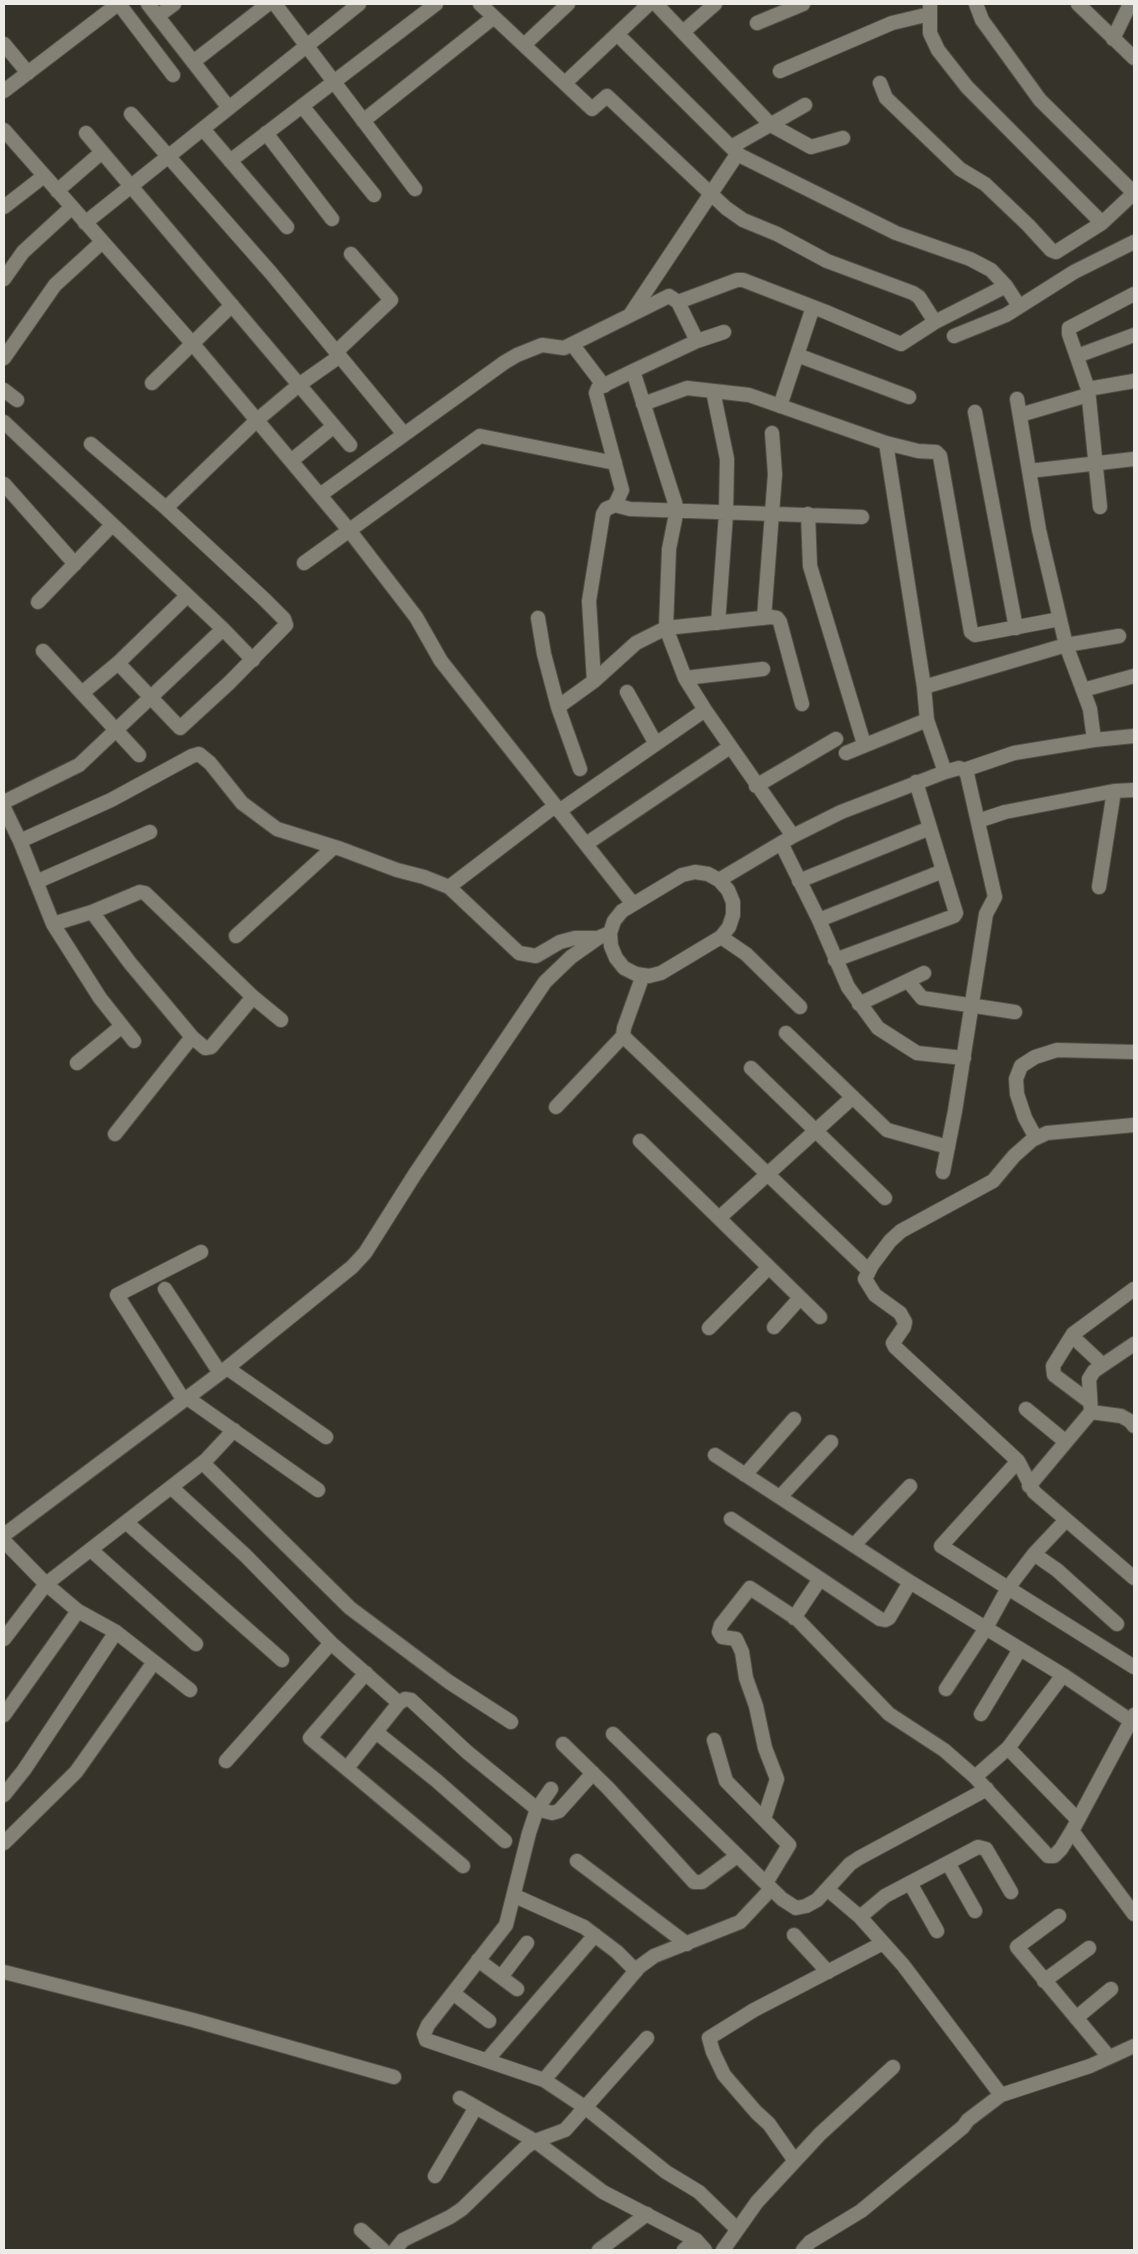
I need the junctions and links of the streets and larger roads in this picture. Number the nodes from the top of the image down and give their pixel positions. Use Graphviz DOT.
graph roads {
  1 [pos="118,4"];
  2 [pos="148,4"];
  3 [pos="174,4"];
  4 [pos="268,4"];
  5 [pos="275,4"];
  6 [pos="359,4"];
  7 [pos="436,4"];
  8 [pos="480,4"];
  9 [pos="568,4"];
  10 [pos="649,4"];
  11 [pos="656,4"];
  12 [pos="715,4"];
  13 [pos="803,4"];
  14 [pos="976,4"];
  15 [pos="1078,4"];
  16 [pos="1130,4"];
  17 [pos="930,9"];
  18 [pos="158,16"];
  19 [pos="494,17"];
  20 [pos="757,23"];
  21 [pos="683,32"];
  22 [pos="617,34"];
  23 [pos="1113,39"];
  24 [pos="4,44"];
  25 [pos="524,45"];
  26 [pos="307,46"];
  27 [pos="1134,58"];
  28 [pos="193,62"];
  29 [pos="780,71"];
  30 [pos="28,73"];
  31 [pos="173,75"];
  32 [pos="333,82"];
  33 [pos="565,83"];
  34 [pos="880,83"];
  35 [pos="4,91"];
  36 [pos="805,105"];
  37 [pos="302,106"];
  38 [pos="229,108"];
  39 [pos="131,114"];
  40 [pos="363,121"];
  41 [pos="771,124"];
  42 [pos="202,129"];
  43 [pos="5,133"];
  44 [pos="86,133"];
  45 [pos="266,133"];
  46 [pos="843,138"];
  47 [pos="735,150"];
  48 [pos="102,152"];
  49 [pos="167,157"];
  50 [pos="230,161"];
  51 [pos="44,176"];
  52 [pos="131,186"];
  53 [pos="415,189"];
  54 [pos="57,191"];
  55 [pos="711,192"];
  56 [pos="1134,193"];
  57 [pos="374,195"];
  58 [pos="4,208"];
  59 [pos="72,208"];
  60 [pos="332,219"];
  61 [pos="85,223"];
  62 [pos="1102,224"];
  63 [pos="287,227"];
  64 [pos="102,242"];
  65 [pos="1134,242"];
  66 [pos="352,254"];
  67 [pos="4,279"];
  68 [pos="1006,286"];
  69 [pos="1134,294"];
  70 [pos="678,302"];
  71 [pos="232,305"];
  72 [pos="1019,306"];
  73 [pos="813,307"];
  74 [pos="629,316"];
  75 [pos="935,322"];
  76 [pos="724,332"];
  77 [pos="1134,335"];
  78 [pos="954,336"];
  79 [pos="697,341"];
  80 [pos="192,343"];
  81 [pos="572,344"];
  82 [pos="338,354"];
  83 [pos="797,355"];
  84 [pos="1077,356"];
  85 [pos="4,358"];
  86 [pos="633,372"];
  87 [pos="1134,382"];
  88 [pos="152,383"];
  89 [pos="300,384"];
  90 [pos="604,386"];
  91 [pos="4,390"];
  92 [pos="713,391"];
  93 [pos="1088,392"];
  94 [pos="909,397"];
  95 [pos="1017,399"];
  96 [pos="17,400"];
  97 [pos="643,404"];
  98 [pos="780,406"];
  99 [pos="976,412"];
  100 [pos="1020,415"];
  101 [pos="257,420"];
  102 [pos="4,422"];
  103 [pos="334,426"];
  104 [pos="772,433"];
  105 [pos="404,434"];
  106 [pos="886,443"];
  107 [pos="91,444"];
  108 [pos="350,445"];
  109 [pos="1134,459"];
  110 [pos="291,461"];
  111 [pos="615,463"];
  112 [pos="1095,464"];
  113 [pos="1029,471"];
  114 [pos="4,484"];
  115 [pos="320,496"];
  116 [pos="615,505"];
  117 [pos="1100,507"];
  118 [pos="166,508"];
  119 [pos="677,509"];
  120 [pos="726,514"];
  121 [pos="808,514"];
  122 [pos="772,515"];
  123 [pos="862,517"];
  124 [pos="112,525"];
  125 [pos="349,530"];
  126 [pos="304,563"];
  127 [pos="75,564"];
  128 [pos="187,596"];
  129 [pos="38,602"];
  130 [pos="538,618"];
  131 [pos="764,618"];
  132 [pos="1060,619"];
  133 [pos="718,623"];
  134 [pos="666,628"];
  135 [pos="1016,628"];
  136 [pos="222,629"];
  137 [pos="1120,636"];
  138 [pos="1066,645"];
  139 [pos="43,651"];
  140 [pos="253,660"];
  141 [pos="118,663"];
  142 [pos="763,669"];
  143 [pos="1134,676"];
  144 [pos="685,678"];
  145 [pos="594,681"];
  146 [pos="924,687"];
  147 [pos="1083,690"];
  148 [pos="627,692"];
  149 [pos="82,693"];
  150 [pos="151,697"];
  151 [pos="802,704"];
  152 [pos="558,707"];
  153 [pos="705,710"];
  154 [pos="926,720"];
  155 [pos="116,730"];
  156 [pos="1134,736"];
  157 [pos="836,739"];
  158 [pos="1094,740"];
  159 [pos="656,744"];
  160 [pos="864,744"];
  161 [pos="730,747"];
  162 [pos="846,753"];
  163 [pos="139,755"];
  164 [pos="580,769"];
  165 [pos="964,770"];
  166 [pos="945,772"];
  167 [pos="916,782"];
  168 [pos="756,786"];
  169 [pos="1134,790"];
  170 [pos="1114,791"];
  171 [pos="4,802"];
  172 [pos="4,808"];
  173 [pos="557,808"];
  174 [pos="978,821"];
  175 [pos="930,828"];
  176 [pos="150,832"];
  177 [pos="787,840"];
  178 [pos="20,841"];
  179 [pos="586,844"];
  180 [pos="334,848"];
  181 [pos="943,871"];
  182 [pos="719,880"];
  183 [pos="800,881"];
  184 [pos="36,882"];
  185 [pos="449,887"];
  186 [pos="1099,887"];
  187 [pos="633,904"];
  188 [pos="92,912"];
  189 [pos="819,920"];
  190 [pos="52,924"];
  191 [pos="236,936"];
  192 [pos="604,936"];
  193 [pos="721,937"];
  194 [pos="835,960"];
  195 [pos="924,973"];
  196 [pos="643,975"];
  197 [pos="908,981"];
  198 [pos="253,997"];
  199 [pos="859,1004"];
  200 [pos="972,1006"];
  201 [pos="800,1008"];
  202 [pos="1015,1012"];
  203 [pos="280,1020"];
  204 [pos="122,1026"];
  205 [pos="786,1033"];
  206 [pos="623,1036"];
  207 [pos="192,1037"];
  208 [pos="134,1041"];
  209 [pos="1134,1052"];
  210 [pos="964,1058"];
  211 [pos="77,1063"];
  212 [pos="751,1068"];
  213 [pos="853,1098"];
  214 [pos="556,1107"];
  215 [pos="1134,1125"];
  216 [pos="817,1130"];
  217 [pos="115,1134"];
  218 [pos="1036,1138"];
  219 [pos="640,1142"];
  220 [pos="948,1148"];
  221 [pos="943,1172"];
  222 [pos="768,1174"];
  223 [pos="885,1198"];
  224 [pos="719,1218"];
  225 [pos="201,1252"];
  226 [pos="769,1267"];
  227 [pos="869,1271"];
  228 [pos="164,1289"];
  229 [pos="1134,1290"];
  230 [pos="800,1298"];
  231 [pos="820,1317"];
  232 [pos="774,1327"];
  233 [pos="709,1328"];
  234 [pos="1072,1336"];
  235 [pos="1134,1344"];
  236 [pos="1103,1365"];
  237 [pos="224,1370"];
  238 [pos="185,1398"];
  239 [pos="1091,1407"];
  240 [pos="1026,1409"];
  241 [pos="794,1419"];
  242 [pos="1134,1426"];
  243 [pos="234,1430"];
  244 [pos="326,1437"];
  245 [pos="831,1442"];
  246 [pos="1066,1442"];
  247 [pos="715,1455"];
  248 [pos="1018,1461"];
  249 [pos="203,1463"];
  250 [pos="745,1474"];
  251 [pos="910,1486"];
  252 [pos="1029,1486"];
  253 [pos="172,1488"];
  254 [pos="318,1490"];
  255 [pos="780,1497"];
  256 [pos="731,1519"];
  257 [pos="1066,1520"];
  258 [pos="127,1523"];
  259 [pos="4,1535"];
  260 [pos="4,1541"];
  261 [pos="854,1545"];
  262 [pos="91,1550"];
  263 [pos="1034,1554"];
  264 [pos="1134,1578"];
  265 [pos="820,1579"];
  266 [pos="910,1582"];
  267 [pos="46,1584"];
  268 [pos="1008,1588"];
  269 [pos="78,1611"];
  270 [pos="794,1618"];
  271 [pos="1116,1624"];
  272 [pos="986,1628"];
  273 [pos="116,1632"];
  274 [pos="4,1639"];
  275 [pos="332,1643"];
  276 [pos="196,1644"];
  277 [pos="1020,1649"];
  278 [pos="282,1660"];
  279 [pos="154,1662"];
  280 [pos="1134,1667"];
  281 [pos="366,1673"];
  282 [pos="1064,1675"];
  283 [pos="946,1689"];
  284 [pos="190,1690"];
  285 [pos="399,1703"];
  286 [pos="981,1714"];
  287 [pos="4,1716"];
  288 [pos="1133,1720"];
  289 [pos="511,1722"];
  290 [pos="376,1732"];
  291 [pos="613,1734"];
  292 [pos="714,1740"];
  293 [pos="563,1744"];
  294 [pos="1008,1748"];
  295 [pos="226,1761"];
  296 [pos="346,1768"];
  297 [pos="593,1773"];
  298 [pos="975,1777"];
  299 [pos="551,1789"];
  300 [pos="987,1789"];
  301 [pos="4,1795"];
  302 [pos="537,1809"];
  303 [pos="764,1819"];
  304 [pos="1075,1825"];
  305 [pos="505,1841"];
  306 [pos="4,1842"];
  307 [pos="737,1856"];
  308 [pos="577,1861"];
  309 [pos="948,1863"];
  310 [pos="463,1866"];
  311 [pos="910,1883"];
  312 [pos="768,1886"];
  313 [pos="826,1889"];
  314 [pos="1011,1892"];
  315 [pos="515,1896"];
  316 [pos="1129,1898"];
  317 [pos="975,1911"];
  318 [pos="1134,1914"];
  319 [pos="1058,1916"];
  320 [pos="860,1917"];
  321 [pos="937,1932"];
  322 [pos="595,1935"];
  323 [pos="794,1935"];
  324 [pos="527,1943"];
  325 [pos="883,1943"];
  326 [pos="687,1944"];
  327 [pos="1089,1948"];
  328 [pos="478,1960"];
  329 [pos="636,1971"];
  330 [pos="4,1972"];
  331 [pos="828,1972"];
  332 [pos="501,1977"];
  333 [pos="1044,1981"];
  334 [pos="517,1989"];
  335 [pos="1111,1989"];
  336 [pos="452,1993"];
  337 [pos="1076,2018"];
  338 [pos="489,2021"];
  339 [pos="647,2038"];
  340 [pos="1134,2046"];
  341 [pos="1109,2058"];
  342 [pos="486,2060"];
  343 [pos="893,2067"];
  344 [pos="394,2077"];
  345 [pos="544,2080"];
  346 [pos="1001,2095"];
  347 [pos="460,2098"];
  348 [pos="476,2107"];
  349 [pos="586,2108"];
  350 [pos="535,2141"];
  351 [pos="795,2161"];
  352 [pos="435,2176"];
  353 [pos="647,2214"];
  354 [pos="737,2229"];
  355 [pos="361,2230"];
  356 [pos="701,2245"];
  357 [pos="811,2247"];
  358 [pos="383,2250"];
  359 [pos="395,2250"];
  360 [pos="599,2250"];
  361 [pos="684,2250"];
  362 [pos="723,2250"];
  1 -- 30 [label="street"];
  1 -- 31 [label="street"];
  2 -- 18 [label="street"];
  3 -- 18 [label="street"];
  4 -- 28 [label="street"];
  5 -- 26 [label="street"];
  6 -- 26 [label="street"];
  7 -- 32 [label="street"];
  8 -- 19 [label="street"];
  9 -- 25 [label="street"];
  10 -- 22 [label="street"];
  11 -- 21 [label="street"];
  12 -- 21 [label="street"];
  13 -- 20 [label="street"];
  14 -- 56 [label="street"];
  15 -- 23 [label="street"];
  16 -- 23 [label="street"];
  17 -- 29 [label="street"];
  17 -- 62 [label="street"];
  18 -- 28 [label="street"];
  19 -- 25 [label="street"];
  19 -- 40 [label="street"];
  21 -- 41 [label="street"];
  22 -- 33 [label="street"];
  22 -- 47 [label="street"];
  23 -- 27 [label="street"];
  24 -- 30 [label="street"];
  25 -- 33 [label="street"];
  26 -- 32 [label="street"];
  26 -- 38 [label="street"];
  28 -- 38 [label="street"];
  30 -- 35 [label="street"];
  32 -- 37 [label="street"];
  32 -- 40 [label="street"];
  33 -- 55 [label="street"];
  34 -- 62 [label="street"];
  36 -- 41 [label="street"];
  37 -- 45 [label="street"];
  37 -- 57 [label="street"];
  38 -- 42 [label="street"];
  39 -- 49 [label="street"];
  40 -- 53 [label="street"];
  41 -- 46 [label="street"];
  41 -- 47 [label="street"];
  42 -- 49 [label="street"];
  42 -- 50 [label="street"];
  43 -- 51 [label="street"];
  44 -- 48 [label="street"];
  45 -- 50 [label="street"];
  45 -- 60 [label="street"];
  47 -- 55 [label="street"];
  47 -- 68 [label="street"];
  48 -- 52 [label="street"];
  48 -- 54 [label="street"];
  49 -- 52 [label="street"];
  49 -- 82 [label="street"];
  50 -- 63 [label="street"];
  51 -- 54 [label="street"];
  51 -- 58 [label="street"];
  52 -- 61 [label="street"];
  52 -- 71 [label="street"];
  54 -- 59 [label="street"];
  55 -- 74 [label="street"];
  55 -- 75 [label="street"];
  56 -- 62 [label="street"];
  59 -- 61 [label="street"];
  59 -- 67 [label="street"];
  61 -- 64 [label="street"];
  64 -- 80 [label="street"];
  64 -- 85 [label="street"];
  65 -- 72 [label="street"];
  66 -- 82 [label="street"];
  68 -- 72 [label="street"];
  68 -- 75 [label="street"];
  69 -- 84 [label="street"];
  70 -- 73 [label="street"];
  70 -- 74 [label="street"];
  70 -- 79 [label="street"];
  71 -- 80 [label="street"];
  71 -- 89 [label="street"];
  72 -- 78 [label="street"];
  73 -- 75 [label="street"];
  73 -- 83 [label="street"];
  74 -- 81 [label="street"];
  76 -- 79 [label="street"];
  77 -- 84 [label="street"];
  79 -- 86 [label="street"];
  80 -- 88 [label="street"];
  80 -- 101 [label="street"];
  81 -- 90 [label="street"];
  81 -- 105 [label="street"];
  82 -- 89 [label="street"];
  82 -- 105 [label="street"];
  83 -- 94 [label="street"];
  83 -- 98 [label="street"];
  84 -- 93 [label="street"];
  86 -- 90 [label="street"];
  86 -- 97 [label="street"];
  87 -- 93 [label="street"];
  89 -- 101 [label="street"];
  89 -- 103 [label="street"];
  90 -- 111 [label="street"];
  91 -- 96 [label="street"];
  92 -- 97 [label="street"];
  92 -- 98 [label="street"];
  92 -- 120 [label="street"];
  93 -- 100 [label="street"];
  93 -- 112 [label="street"];
  95 -- 100 [label="street"];
  97 -- 119 [label="street"];
  98 -- 106 [label="street"];
  99 -- 135 [label="street"];
  100 -- 113 [label="street"];
  101 -- 110 [label="street"];
  101 -- 118 [label="street"];
  102 -- 124 [label="street"];
  103 -- 108 [label="street"];
  103 -- 110 [label="street"];
  104 -- 122 [label="street"];
  105 -- 115 [label="street"];
  106 -- 135 [label="street"];
  106 -- 146 [label="street"];
  107 -- 118 [label="street"];
  109 -- 112 [label="street"];
  110 -- 115 [label="street"];
  111 -- 116 [label="street"];
  111 -- 125 [label="street"];
  112 -- 113 [label="street"];
  112 -- 117 [label="street"];
  113 -- 132 [label="street"];
  114 -- 127 [label="street"];
  115 -- 125 [label="street"];
  116 -- 119 [label="street"];
  116 -- 145 [label="street"];
  118 -- 140 [label="street"];
  119 -- 120 [label="street"];
  119 -- 134 [label="street"];
  120 -- 122 [label="street"];
  120 -- 133 [label="street"];
  121 -- 122 [label="street"];
  121 -- 123 [label="street"];
  121 -- 160 [label="street"];
  122 -- 131 [label="street"];
  124 -- 127 [label="street"];
  124 -- 128 [label="street"];
  125 -- 126 [label="street"];
  125 -- 173 [label="street"];
  127 -- 129 [label="street"];
  128 -- 136 [label="street"];
  128 -- 141 [label="street"];
  130 -- 152 [label="street"];
  131 -- 133 [label="street"];
  131 -- 151 [label="street"];
  132 -- 135 [label="street"];
  132 -- 138 [label="street"];
  133 -- 134 [label="street"];
  134 -- 144 [label="street"];
  134 -- 145 [label="street"];
  136 -- 140 [label="street"];
  136 -- 150 [label="street"];
  137 -- 138 [label="street"];
  138 -- 146 [label="street"];
  138 -- 147 [label="street"];
  139 -- 149 [label="street"];
  140 -- 150 [label="street"];
  141 -- 149 [label="street"];
  141 -- 150 [label="street"];
  142 -- 144 [label="street"];
  143 -- 147 [label="street"];
  144 -- 153 [label="street"];
  145 -- 152 [label="street"];
  146 -- 154 [label="street"];
  147 -- 158 [label="street"];
  148 -- 159 [label="street"];
  149 -- 155 [label="street"];
  150 -- 155 [label="street"];
  152 -- 164 [label="street"];
  153 -- 159 [label="street"];
  153 -- 161 [label="street"];
  154 -- 160 [label="street"];
  154 -- 166 [label="street"];
  155 -- 163 [label="street"];
  155 -- 171 [label="street"];
  156 -- 158 [label="street"];
  157 -- 168 [label="street"];
  158 -- 165 [label="street"];
  159 -- 173 [label="street"];
  160 -- 162 [label="street"];
  161 -- 168 [label="street"];
  161 -- 179 [label="street"];
  165 -- 166 [label="street"];
  165 -- 174 [label="street"];
  166 -- 167 [label="street"];
  167 -- 175 [label="street"];
  167 -- 177 [label="street"];
  168 -- 177 [label="street"];
  169 -- 170 [label="street"];
  170 -- 174 [label="street"];
  170 -- 186 [label="street"];
  172 -- 178 [label="street"];
  173 -- 179 [label="street"];
  173 -- 185 [label="street"];
  174 -- 200 [label="street"];
  175 -- 181 [label="street"];
  175 -- 183 [label="street"];
  176 -- 184 [label="street"];
  177 -- 182 [label="street"];
  177 -- 183 [label="street"];
  178 -- 180 [label="street"];
  178 -- 184 [label="street"];
  179 -- 187 [label="street"];
  180 -- 185 [label="street"];
  180 -- 191 [label="street"];
  181 -- 189 [label="street"];
  181 -- 194 [label="street"];
  182 -- 187 [label="street"];
  182 -- 193 [label="street"];
  183 -- 189 [label="street"];
  184 -- 190 [label="street"];
  185 -- 192 [label="street"];
  187 -- 192 [label="street"];
  188 -- 190 [label="street"];
  188 -- 198 [label="street"];
  188 -- 207 [label="street"];
  189 -- 194 [label="street"];
  190 -- 204 [label="street"];
  192 -- 196 [label="street"];
  192 -- 237 [label="street"];
  193 -- 196 [label="street"];
  193 -- 201 [label="street"];
  194 -- 199 [label="street"];
  195 -- 197 [label="street"];
  196 -- 206 [label="street"];
  197 -- 199 [label="street"];
  197 -- 200 [label="street"];
  198 -- 203 [label="street"];
  198 -- 207 [label="street"];
  199 -- 210 [label="street"];
  200 -- 202 [label="street"];
  200 -- 210 [label="street"];
  204 -- 208 [label="street"];
  204 -- 211 [label="street"];
  205 -- 213 [label="street"];
  206 -- 214 [label="street"];
  206 -- 222 [label="street"];
  207 -- 217 [label="street"];
  209 -- 218 [label="street"];
  210 -- 220 [label="street"];
  212 -- 216 [label="street"];
  213 -- 216 [label="street"];
  213 -- 220 [label="street"];
  215 -- 218 [label="street"];
  216 -- 222 [label="street"];
  216 -- 223 [label="street"];
  218 -- 227 [label="street"];
  219 -- 224 [label="street"];
  220 -- 221 [label="street"];
  222 -- 224 [label="street"];
  222 -- 227 [label="street"];
  224 -- 226 [label="street"];
  225 -- 238 [label="street"];
  226 -- 230 [label="street"];
  226 -- 233 [label="street"];
  227 -- 248 [label="street"];
  228 -- 237 [label="street"];
  229 -- 234 [label="street"];
  230 -- 231 [label="street"];
  230 -- 232 [label="street"];
  234 -- 236 [label="street"];
  234 -- 239 [label="street"];
  235 -- 236 [label="street"];
  236 -- 239 [label="street"];
  237 -- 238 [label="street"];
  237 -- 244 [label="street"];
  238 -- 243 [label="street"];
  238 -- 259 [label="street"];
  239 -- 242 [label="street"];
  239 -- 246 [label="street"];
  240 -- 246 [label="street"];
  241 -- 250 [label="street"];
  243 -- 249 [label="street"];
  243 -- 254 [label="street"];
  245 -- 255 [label="street"];
  246 -- 252 [label="street"];
  247 -- 250 [label="street"];
  248 -- 252 [label="street"];
  248 -- 268 [label="street"];
  249 -- 253 [label="street"];
  249 -- 289 [label="street"];
  250 -- 255 [label="street"];
  251 -- 261 [label="street"];
  252 -- 257 [label="street"];
  253 -- 258 [label="street"];
  253 -- 275 [label="street"];
  255 -- 261 [label="street"];
  256 -- 265 [label="street"];
  257 -- 263 [label="street"];
  257 -- 264 [label="street"];
  258 -- 262 [label="street"];
  258 -- 278 [label="street"];
  260 -- 267 [label="street"];
  261 -- 266 [label="street"];
  262 -- 267 [label="street"];
  262 -- 276 [label="street"];
  263 -- 268 [label="street"];
  263 -- 271 [label="street"];
  265 -- 266 [label="street"];
  265 -- 270 [label="street"];
  266 -- 272 [label="street"];
  267 -- 269 [label="street"];
  267 -- 274 [label="street"];
  268 -- 272 [label="street"];
  268 -- 280 [label="street"];
  269 -- 273 [label="street"];
  269 -- 287 [label="street"];
  270 -- 298 [label="street"];
  270 -- 303 [label="street"];
  272 -- 277 [label="street"];
  272 -- 283 [label="street"];
  273 -- 279 [label="street"];
  273 -- 301 [label="street"];
  275 -- 281 [label="street"];
  275 -- 295 [label="street"];
  277 -- 282 [label="street"];
  277 -- 286 [label="street"];
  279 -- 284 [label="street"];
  279 -- 306 [label="street"];
  281 -- 285 [label="street"];
  281 -- 296 [label="street"];
  282 -- 288 [label="street"];
  282 -- 294 [label="street"];
  285 -- 290 [label="street"];
  285 -- 302 [label="street"];
  288 -- 304 [label="street"];
  290 -- 296 [label="street"];
  290 -- 305 [label="street"];
  291 -- 307 [label="street"];
  292 -- 303 [label="street"];
  293 -- 297 [label="street"];
  294 -- 298 [label="street"];
  294 -- 304 [label="street"];
  296 -- 310 [label="street"];
  297 -- 302 [label="street"];
  297 -- 307 [label="street"];
  298 -- 300 [label="street"];
  299 -- 302 [label="street"];
  300 -- 304 [label="street"];
  300 -- 313 [label="street"];
  302 -- 315 [label="street"];
  303 -- 312 [label="street"];
  304 -- 316 [label="street"];
  307 -- 312 [label="street"];
  308 -- 326 [label="street"];
  309 -- 311 [label="street"];
  309 -- 314 [label="street"];
  309 -- 317 [label="street"];
  311 -- 320 [label="street"];
  311 -- 321 [label="street"];
  312 -- 313 [label="street"];
  312 -- 326 [label="street"];
  313 -- 320 [label="street"];
  315 -- 322 [label="street"];
  315 -- 328 [label="street"];
  316 -- 318 [label="street"];
  319 -- 333 [label="street"];
  320 -- 325 [label="street"];
  322 -- 329 [label="street"];
  322 -- 342 [label="street"];
  323 -- 331 [label="street"];
  324 -- 332 [label="street"];
  325 -- 331 [label="street"];
  325 -- 346 [label="street"];
  326 -- 329 [label="street"];
  327 -- 333 [label="street"];
  328 -- 332 [label="street"];
  328 -- 336 [label="street"];
  329 -- 345 [label="street"];
  330 -- 344 [label="street"];
  331 -- 351 [label="street"];
  332 -- 334 [label="street"];
  333 -- 337 [label="street"];
  335 -- 337 [label="street"];
  336 -- 338 [label="street"];
  336 -- 342 [label="street"];
  337 -- 341 [label="street"];
  339 -- 349 [label="street"];
  340 -- 341 [label="street"];
  341 -- 346 [label="street"];
  342 -- 345 [label="street"];
  343 -- 351 [label="street"];
  345 -- 349 [label="street"];
  346 -- 357 [label="street"];
  347 -- 348 [label="street"];
  348 -- 350 [label="street"];
  348 -- 352 [label="street"];
  349 -- 350 [label="street"];
  349 -- 354 [label="street"];
  350 -- 353 [label="street"];
  350 -- 359 [label="street"];
  351 -- 354 [label="street"];
  353 -- 356 [label="street"];
  353 -- 360 [label="street"];
  354 -- 362 [label="street"];
  355 -- 358 [label="street"];
  356 -- 361 [label="street"];
}
